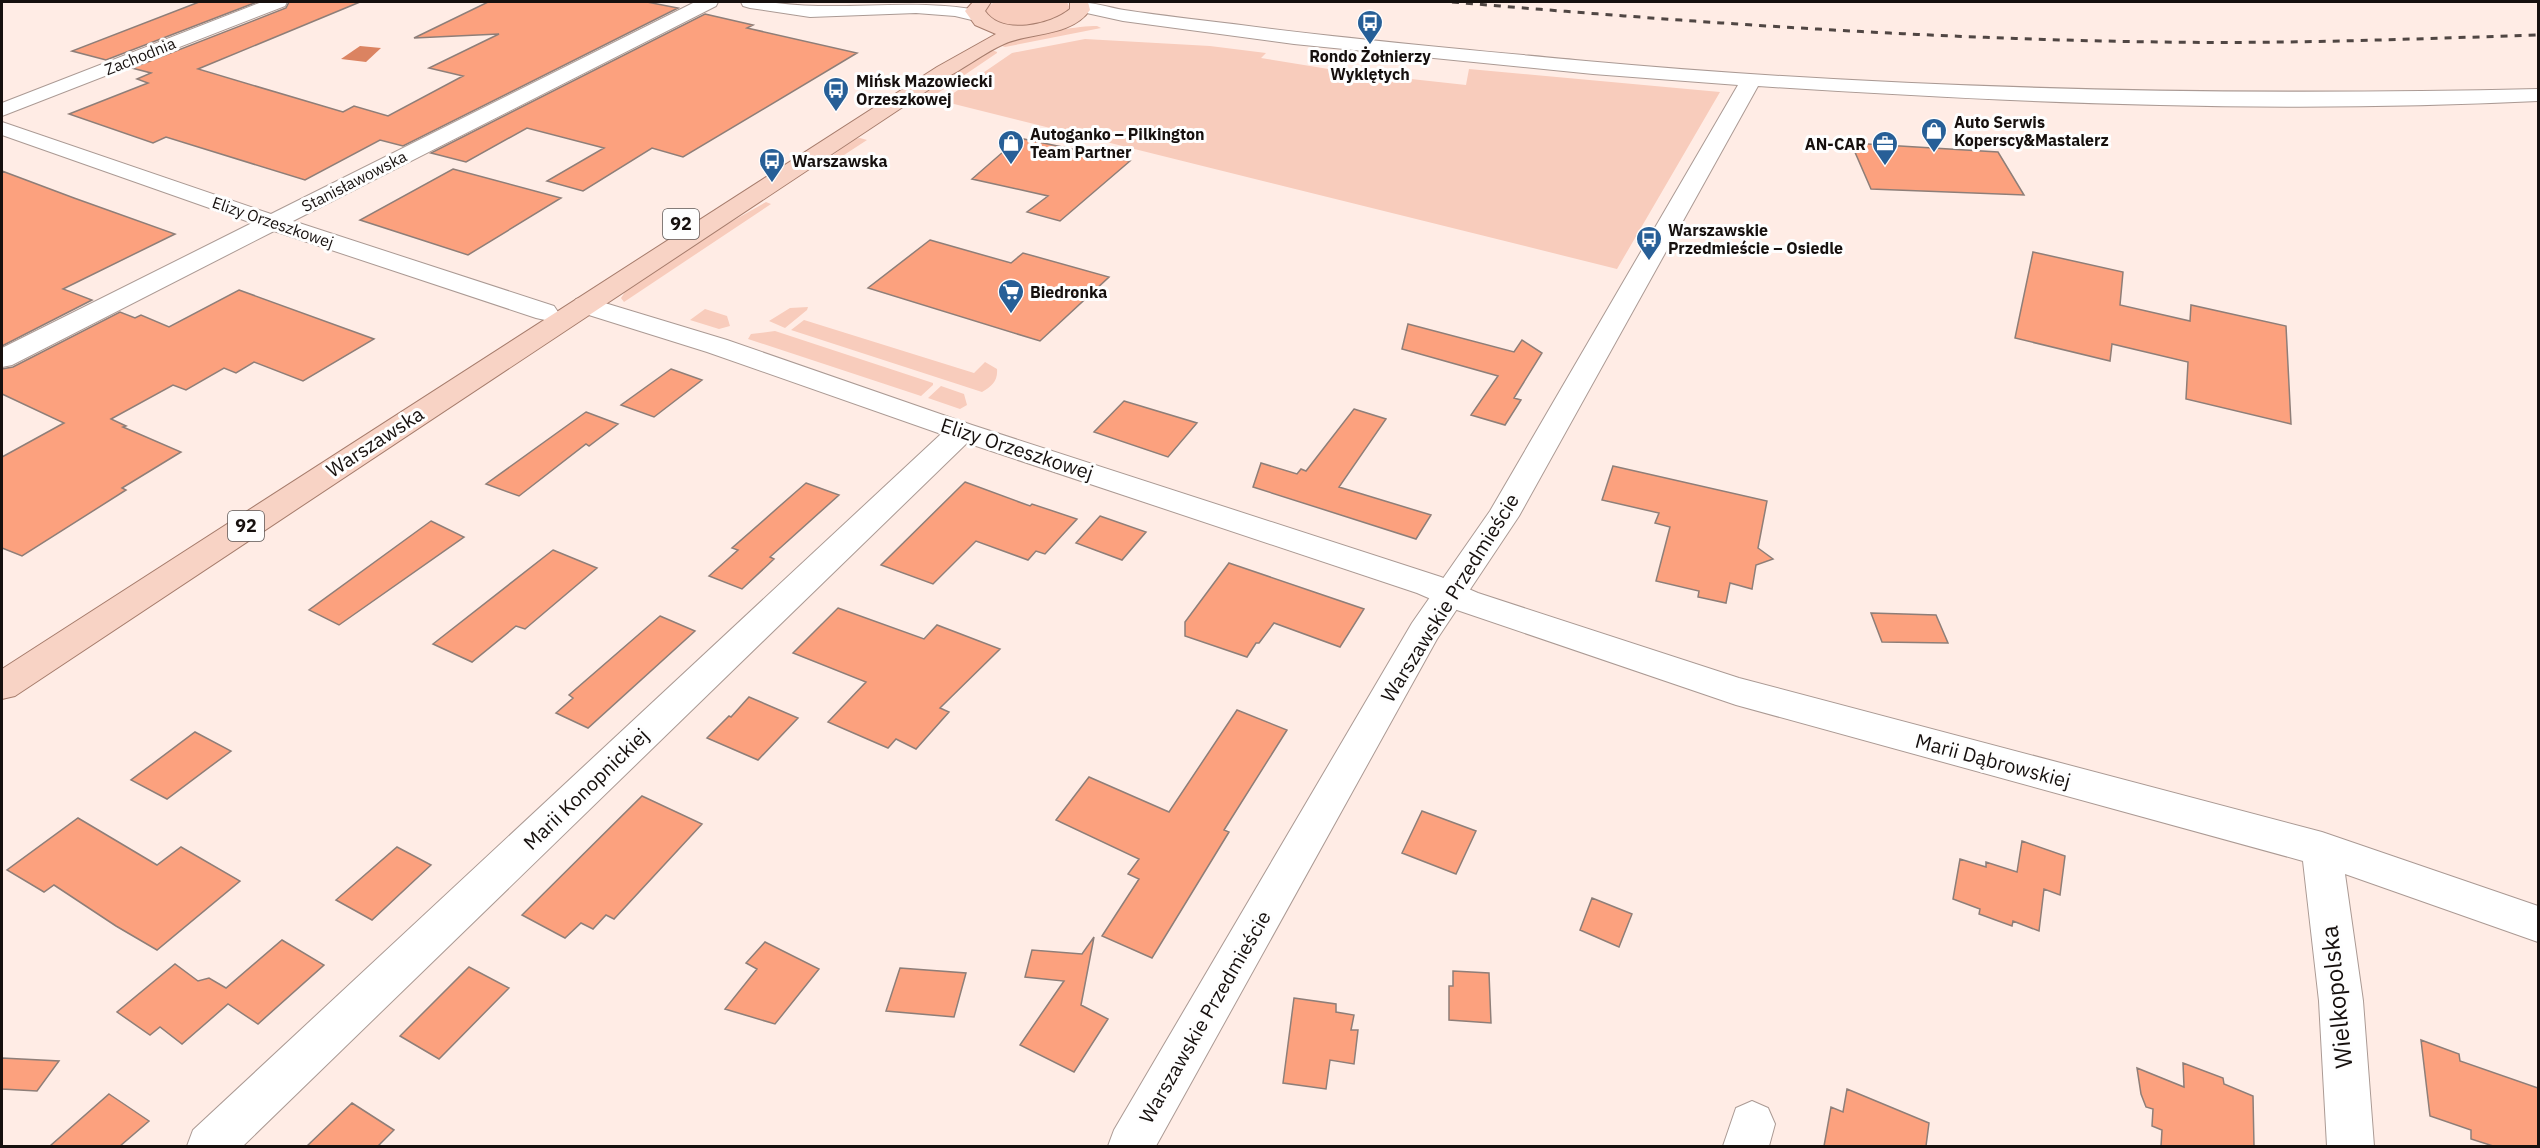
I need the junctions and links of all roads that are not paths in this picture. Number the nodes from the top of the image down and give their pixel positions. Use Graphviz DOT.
graph roads {
  1 [pos="278,2"];
  2 [pos="708,2"];
  3 [pos="750,2"];
  4 [pos="842,2"];
  5 [pos="780,6"];
  6 [pos="1076,10"];
  7 [pos="980,12"];
  8 [pos="1025,31"];
  9 [pos="1751,80"];
  10 [pos="2538,95"];
  11 [pos="2,110"];
  12 [pos="2,128"];
  13 [pos="274,222"];
  14 [pos="596,298"];
  15 [pos="545,312"];
  16 [pos="2,359"];
  17 [pos="962,431"];
  18 [pos="1449,594"];
  19 [pos="2,665"];
  20 [pos="2,686"];
  21 [pos="2322,849"];
  22 [pos="2538,924"];
  23 [pos="210,1146"];
  24 [pos="1131,1146"];
  25 [pos="2350,1146"];
  1 -- 11 [label="street, Zachodnia"];
  2 -- 13 [label="street, Stanisławowska"];
  3 -- 5 [label="street"];
  4 -- 5 [label="street"];
  5 -- 7 [label="street"];
  6 -- 8 [label="main road, 92"];
  6 -- 9 [label="street"];
  7 -- 8 [label="main road, 92"];
  7 -- 15 [label="main road, Warszawska / 92"];
  8 -- 14 [label="main road, Warszawska / 92"];
  9 -- 10 [label="street"];
  9 -- 18 [label="street, Warszawskie Przedmieście"];
  12 -- 13 [label="street, Elizy Orzeszkowej"];
  13 -- 15 [label="street, Elizy Orzeszkowej"];
  13 -- 16 [label="street, Stanisławowska"];
  14 -- 15 [label="main road"];
  14 -- 17 [label="street, Elizy Orzeszkowej"];
  14 -- 20 [label="main road, Warszawska / 92"];
  15 -- 19 [label="main road, Warszawska / 92"];
  17 -- 18 [label="street, Elizy Orzeszkowej"];
  17 -- 23 [label="street, Marii Konopnickiej"];
  18 -- 21 [label="street, Marii Dąbrowskiej"];
  18 -- 24 [label="street, Warszawskie Przedmieście"];
  21 -- 22 [label="street, Marii Dąbrowskiej"];
  21 -- 25 [label="street, Wielkopolska"];
}
